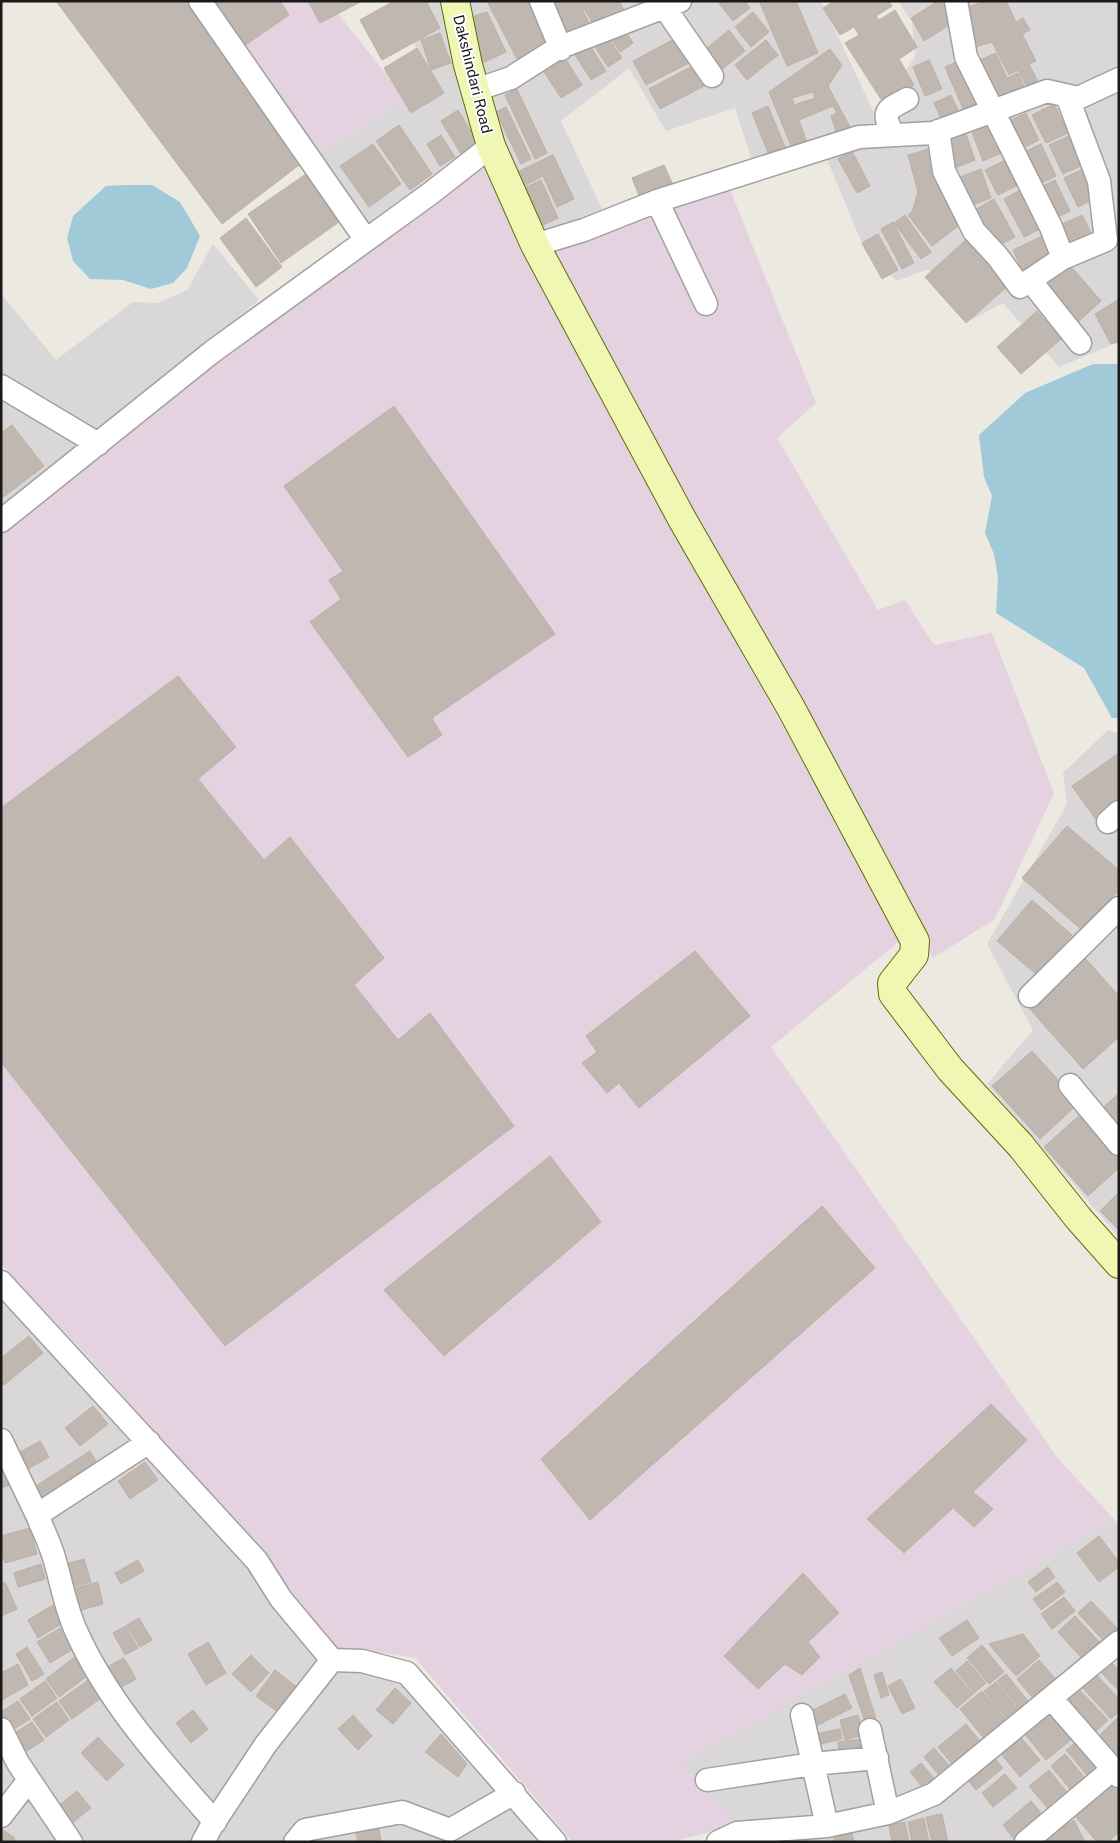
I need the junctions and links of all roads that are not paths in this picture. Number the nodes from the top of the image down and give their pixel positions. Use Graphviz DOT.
graph roads {
  1 [pos="200,1"];
  2 [pos="455,1"];
  3 [pos="541,1"];
  4 [pos="956,1"];
  5 [pos="673,4"];
  6 [pos="632,10"];
  7 [pos="562,48"];
  8 [pos="712,76"];
  9 [pos="1119,79"];
  10 [pos="475,90"];
  11 [pos="1067,96"];
  12 [pos="907,99"];
  13 [pos="993,112"];
  14 [pos="938,131"];
  15 [pos="893,136"];
  16 [pos="491,146"];
  17 [pos="657,201"];
  18 [pos="366,240"];
  19 [pos="535,245"];
  20 [pos="1063,258"];
  21 [pos="1030,280"];
  22 [pos="706,304"];
  23 [pos="1080,344"];
  24 [pos="1,386"];
  25 [pos="98,444"];
  26 [pos="1,521"];
  27 [pos="1117,912"];
  28 [pos="1030,996"];
  29 [pos="1070,1085"];
  30 [pos="1119,1144"];
  31 [pos="1119,1264"];
  32 [pos="1,1282"];
  33 [pos="1,1440"];
  34 [pos="149,1442"];
  35 [pos="37,1515"];
  36 [pos="1119,1642"];
  37 [pos="332,1660"];
  38 [pos="1051,1698"];
  39 [pos="802,1715"];
  40 [pos="1,1729"];
  41 [pos="870,1730"];
  42 [pos="876,1758"];
  43 [pos="812,1764"];
  44 [pos="1116,1773"];
  45 [pos="29,1780"];
  46 [pos="707,1780"];
  47 [pos="514,1793"];
  48 [pos="888,1813"];
  49 [pos="1,1816"];
  50 [pos="215,1822"];
  51 [pos="827,1826"];
  52 [pos="69,1840"];
  53 [pos="204,1842"];
  54 [pos="295,1842"];
  55 [pos="555,1842"];
  56 [pos="718,1842"];
  57 [pos="1026,1842"];
  1 -- 18 [label="street"];
  2 -- 10 [label="street, Dakshindari Road"];
  3 -- 7 [label="street"];
  4 -- 13 [label="street"];
  5 -- 6 [label="street"];
  5 -- 8 [label="street"];
  6 -- 7 [label="street"];
  7 -- 10 [label="street"];
  9 -- 11 [label="street"];
  10 -- 16 [label="street, Dakshindari Road"];
  11 -- 13 [label="street"];
  11 -- 20 [label="street"];
  12 -- 15 [label="street"];
  13 -- 14 [label="street"];
  13 -- 20 [label="street"];
  14 -- 15 [label="street"];
  14 -- 21 [label="street"];
  15 -- 17 [label="street"];
  16 -- 18 [label="street"];
  16 -- 19 [label="street, Dakshindari Road"];
  17 -- 19 [label="street"];
  17 -- 22 [label="street"];
  18 -- 25 [label="street"];
  19 -- 31 [label="street, Dakshindari Road"];
  20 -- 21 [label="street"];
  21 -- 23 [label="street"];
  24 -- 25 [label="street"];
  25 -- 26 [label="street"];
  27 -- 28 [label="street"];
  29 -- 30 [label="street"];
  32 -- 34 [label="street"];
  33 -- 35 [label="street"];
  34 -- 35 [label="street"];
  34 -- 37 [label="street"];
  35 -- 50 [label="street"];
  36 -- 38 [label="street"];
  37 -- 47 [label="street"];
  37 -- 50 [label="street"];
  38 -- 44 [label="street"];
  38 -- 48 [label="street"];
  39 -- 43 [label="street"];
  40 -- 45 [label="street"];
  41 -- 42 [label="street"];
  42 -- 43 [label="street"];
  42 -- 48 [label="street"];
  43 -- 46 [label="street"];
  43 -- 51 [label="street"];
  44 -- 57 [label="street"];
  45 -- 49 [label="street"];
  45 -- 52 [label="street"];
  47 -- 54 [label="street"];
  47 -- 55 [label="street"];
  48 -- 51 [label="street"];
  50 -- 53 [label="street"];
  51 -- 56 [label="street"];
}
